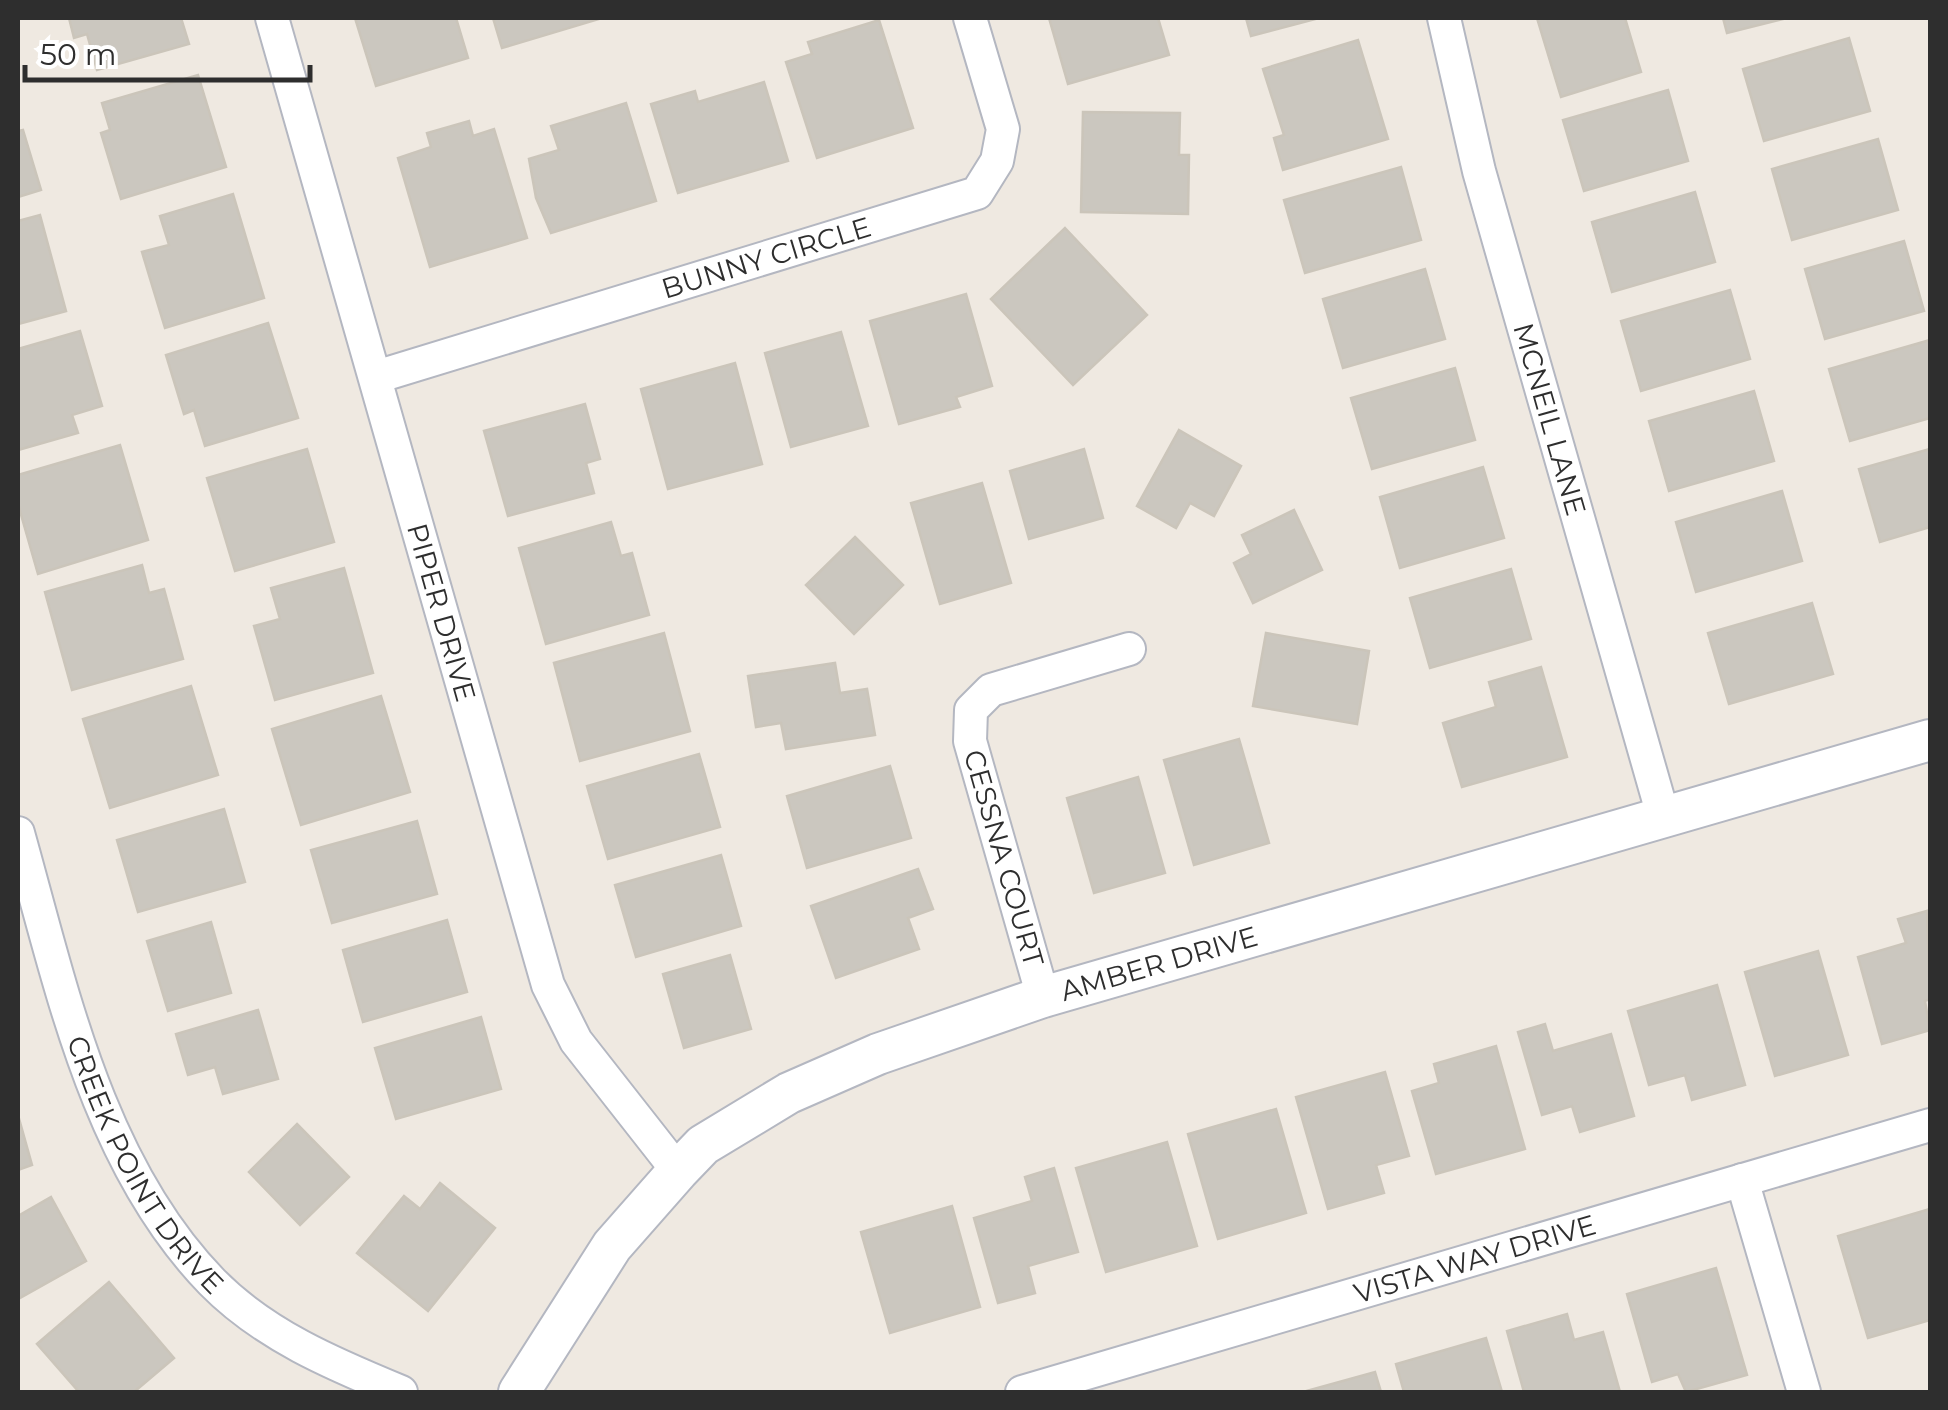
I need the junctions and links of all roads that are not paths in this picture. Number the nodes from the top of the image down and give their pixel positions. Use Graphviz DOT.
graph roads {
  1 [pos="272,18"];
  2 [pos="970,18"];
  3 [pos="1444,18"];
  4 [pos="376,377"];
  5 [pos="1128,649"];
  6 [pos="1930,740"];
  7 [pos="1664,819"];
  8 [pos="18,833"];
  9 [pos="1042,997"];
  10 [pos="1930,1125"];
  11 [pos="678,1171"];
  12 [pos="1742,1180"];
  13 [pos="401,1392"];
  14 [pos="519,1392"];
  15 [pos="1022,1392"];
  16 [pos="1804,1392"];
  1 -- 4 [label="street, PIPER DRIVE"];
  2 -- 4 [label="street, BUNNY CIRCLE"];
  3 -- 7 [label="street, MCNEIL LANE"];
  4 -- 11 [label="street, PIPER DRIVE"];
  5 -- 9 [label="street, CESSNA COURT"];
  6 -- 7 [label="street, AMBER DRIVE"];
  7 -- 9 [label="street, AMBER DRIVE"];
  8 -- 13 [label="street, CREEK POINT DRIVE"];
  9 -- 11 [label="street, AMBER DRIVE"];
  10 -- 12 [label="street, VISTA WAY DRIVE"];
  11 -- 14 [label="street, AMBER DRIVE"];
  12 -- 15 [label="street, VISTA WAY DRIVE"];
  12 -- 16 [label="street"];
}
